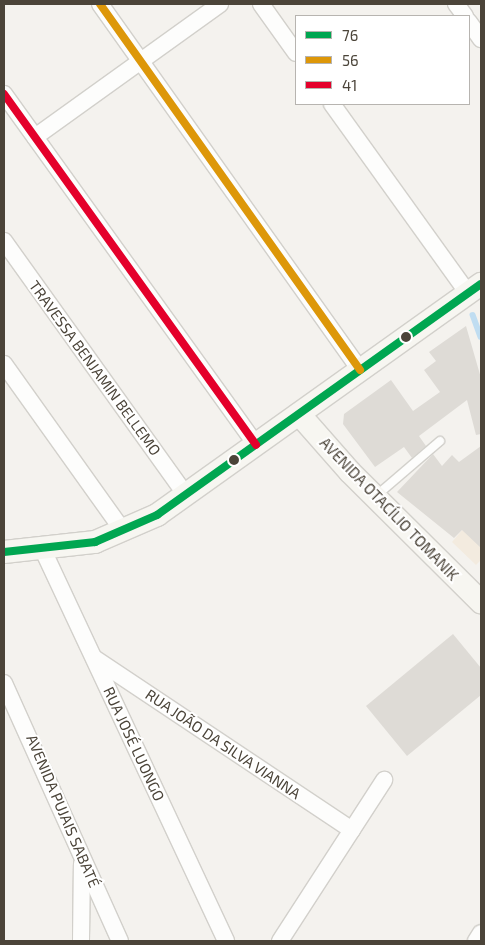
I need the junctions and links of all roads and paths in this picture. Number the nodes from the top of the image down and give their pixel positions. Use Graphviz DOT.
graph roads {
  1 [pos="100,4"];
  2 [pos="220,4"];
  3 [pos="261,4"];
  4 [pos="456,4"];
  5 [pos="464,15"];
  6 [pos="470,23"];
  7 [pos="481,39"];
  8 [pos="295,52"];
  9 [pos="140,60"];
  10 [pos="4,94"];
  11 [pos="333,105"];
  12 [pos="35,137"];
  13 [pos="4,241"];
  14 [pos="475,289"];
  15 [pos="4,364"];
  16 [pos="360,370"];
  17 [pos="299,414"];
  18 [pos="440,441"];
  19 [pos="256,445"];
  20 [pos="186,495"];
  21 [pos="375,497"];
  22 [pos="124,532"];
  23 [pos="42,548"];
  24 [pos="4,552"];
  25 [pos="481,602"];
  26 [pos="94,658"];
  27 [pos="4,683"];
  28 [pos="384,780"];
  29 [pos="352,830"];
  30 [pos="82,857"];
  31 [pos="481,933"];
  32 [pos="81,941"];
  33 [pos="120,941"];
  34 [pos="226,941"];
  35 [pos="280,941"];
  36 [pos="476,941"];
  1 -- 9 [label="street"];
  2 -- 9 [label="street"];
  3 -- 8 [label="street"];
  4 -- 5 [label="street"];
  6 -- 7 [label="street"];
  9 -- 12 [label="street"];
  9 -- 16 [label="street"];
  10 -- 12 [label="street"];
  11 -- 14 [label="street"];
  12 -- 19 [label="street"];
  13 -- 20 [label="street, TRAVESSA BENJAMIN BELLEMO"];
  14 -- 16 [label="main road"];
  15 -- 22 [label="street"];
  16 -- 17 [label="main road"];
  17 -- 19 [label="main road"];
  17 -- 21 [label="main road, AVENIDA OTACÍLIO TOMANIK"];
  18 -- 21 [label="lane"];
  19 -- 20 [label="main road"];
  20 -- 22 [label="main road"];
  21 -- 25 [label="main road, AVENIDA OTACÍLIO TOMANIK"];
  22 -- 23 [label="main road"];
  23 -- 24 [label="main road"];
  23 -- 26 [label="street, RUA JOSÉ LUONGO"];
  26 -- 29 [label="street, RUA JOÃO DA SILVA VIANNA"];
  26 -- 34 [label="street, RUA JOSÉ LUONGO"];
  27 -- 30 [label="street, AVENIDA PUJAIS SABATÉ"];
  28 -- 29 [label="street"];
  29 -- 35 [label="street"];
  30 -- 32 [label="street"];
  30 -- 33 [label="street, AVENIDA PUJAIS SABATÉ"];
  31 -- 36 [label="street"];
}
